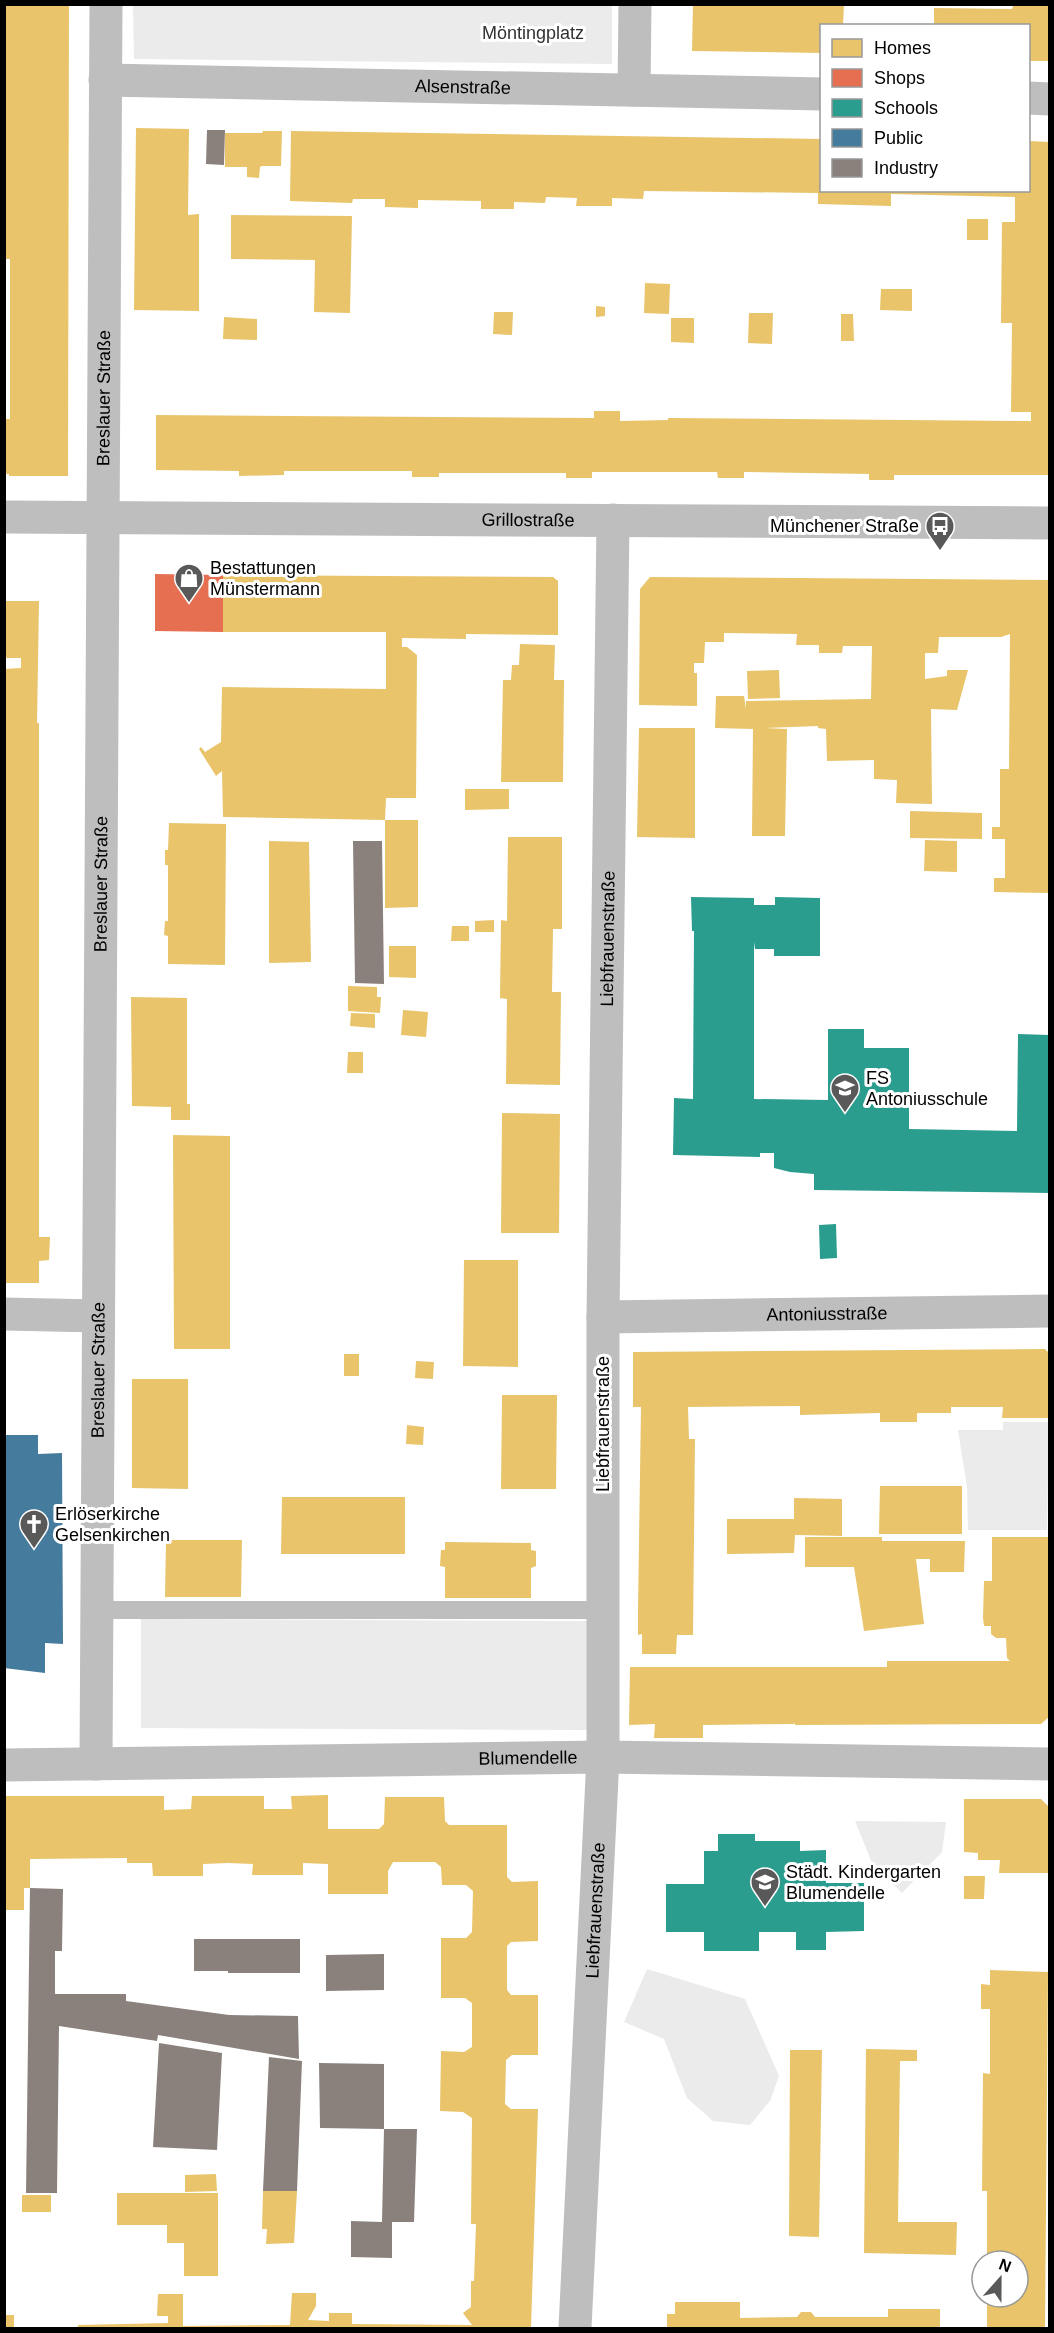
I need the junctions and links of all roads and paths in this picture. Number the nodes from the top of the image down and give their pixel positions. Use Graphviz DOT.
graph roads {
  1 [pos="106,4"];
  2 [pos="635,4"];
  3 [pos="105,80"];
  4 [pos="634,90"];
  5 [pos="820,94"];
  6 [pos="1030,98"];
  7 [pos="1050,99"];
  8 [pos="4,517"];
  9 [pos="104,519"];
  10 [pos="613,520"];
  11 [pos="1050,523"];
  12 [pos="1050,1311"];
  13 [pos="4,1314"];
  14 [pos="98,1317"];
  15 [pos="603,1317"];
  16 [pos="97,1610"];
  17 [pos="603,1610"];
  18 [pos="603,1757"];
  19 [pos="96,1764"];
  20 [pos="1050,1764"];
  21 [pos="4,1765"];
  22 [pos="575,2328"];
  1 -- 3 [label="street, Breslauer Straße"];
  2 -- 4 [label="street"];
  3 -- 4 [label="street, Alsenstraße"];
  3 -- 9 [label="street, Breslauer Straße"];
  4 -- 5 [label="street, Alsenstraße"];
  6 -- 7 [label="street"];
  8 -- 9 [label="street, Grillostraße"];
  9 -- 10 [label="street, Grillostraße"];
  9 -- 14 [label="street, Breslauer Straße"];
  10 -- 11 [label="street, Grillostraße"];
  10 -- 15 [label="street, Liebfrauenstraße"];
  12 -- 15 [label="street, Antoniusstraße"];
  13 -- 14 [label="street"];
  14 -- 16 [label="street, Breslauer Straße"];
  15 -- 17 [label="street, Liebfrauenstraße"];
  16 -- 17 [label="lane"];
  16 -- 19 [label="street, Breslauer Straße"];
  17 -- 18 [label="street, Liebfrauenstraße"];
  18 -- 19 [label="street, Blumendelle"];
  18 -- 20 [label="street, Blumendelle"];
  18 -- 22 [label="street, Liebfrauenstraße"];
  19 -- 21 [label="street, Blumendelle"];
}
